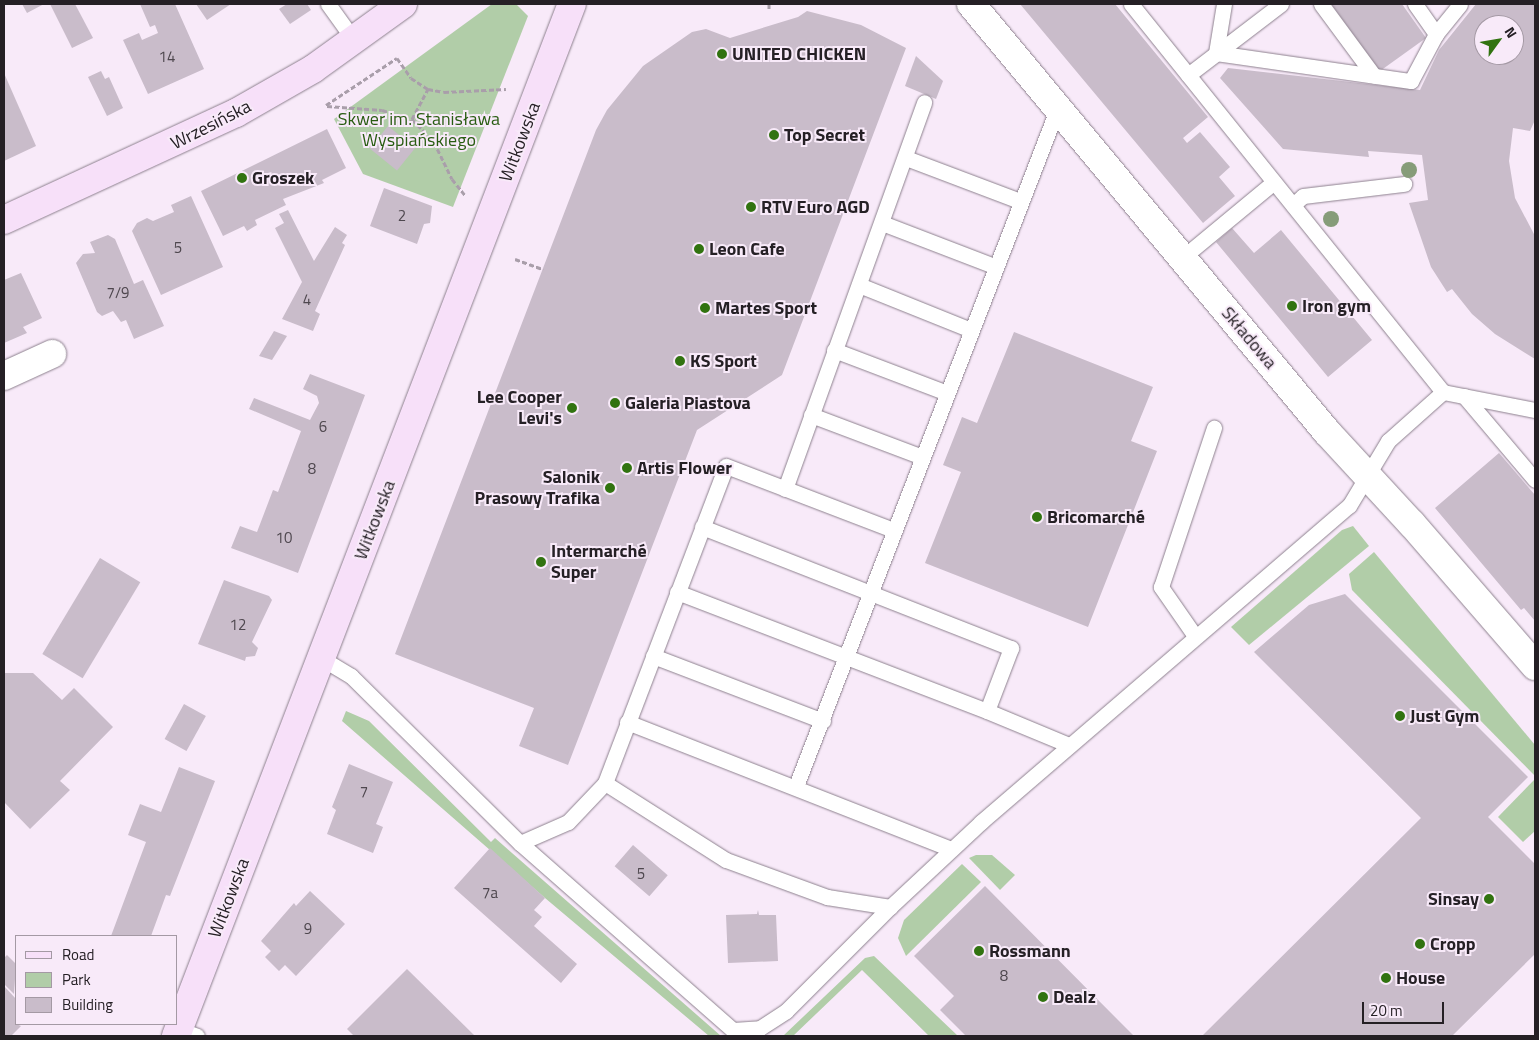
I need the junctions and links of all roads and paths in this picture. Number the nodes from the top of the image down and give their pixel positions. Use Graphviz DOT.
graph roads {
  1 [pos="328,4"];
  2 [pos="403,4"];
  3 [pos="572,4"];
  4 [pos="769,4"];
  5 [pos="971,4"];
  6 [pos="1131,4"];
  7 [pos="1224,4"];
  8 [pos="1281,4"];
  9 [pos="1321,4"];
  10 [pos="1415,4"];
  11 [pos="1460,4"];
  12 [pos="770,10"];
  13 [pos="1436,34"];
  14 [pos="354,40"];
  15 [pos="1216,53"];
  16 [pos="1188,74"];
  17 [pos="1374,76"];
  18 [pos="428,89"];
  19 [pos="506,89"];
  20 [pos="924,102"];
  21 [pos="1058,108"];
  22 [pos="412,119"];
  23 [pos="906,158"];
  24 [pos="1274,182"];
  25 [pos="1404,184"];
  26 [pos="465,195"];
  27 [pos="1020,201"];
  28 [pos="1293,205"];
  29 [pos="4,220"];
  30 [pos="882,223"];
  31 [pos="515,258"];
  32 [pos="1182,258"];
  33 [pos="994,266"];
  34 [pos="543,269"];
  35 [pos="859,285"];
  36 [pos="971,330"];
  37 [pos="834,350"];
  38 [pos="52,354"];
  39 [pos="4,376"];
  40 [pos="947,392"];
  41 [pos="1443,392"];
  42 [pos="1464,396"];
  43 [pos="1535,410"];
  44 [pos="811,415"];
  45 [pos="1214,428"];
  46 [pos="922,457"];
  47 [pos="1368,477"];
  48 [pos="1535,480"];
  49 [pos="785,489"];
  50 [pos="702,527"];
  51 [pos="894,530"];
  52 [pos="677,592"];
  53 [pos="870,592"];
  54 [pos="1195,636"];
  55 [pos="653,656"];
  56 [pos="847,657"];
  57 [pos="321,658"];
  58 [pos="1535,666"];
  59 [pos="987,711"];
  60 [pos="823,721"];
  61 [pos="627,722"];
  62 [pos="1070,745"];
  63 [pos="605,783"];
  64 [pos="796,786"];
  65 [pos="520,843"];
  66 [pos="951,849"];
  67 [pos="890,906"];
  68 [pos="184,1034"];
  1 -- 14 [label="lane"];
  2 -- 14 [label="street, Wrzesińska"];
  3 -- 57 [label="street, Witkowska"];
  4 -- 12 [label="path"];
  5 -- 21 [label="street, Składowa"];
  6 -- 16 [label="lane"];
  7 -- 15 [label="lane"];
  8 -- 15 [label="lane"];
  9 -- 17 [label="lane"];
  10 -- 13 [label="lane"];
  11 -- 13 [label="lane"];
  13 -- 17 [label="lane"];
  14 -- 29 [label="street, Wrzesińska"];
  15 -- 16 [label="lane"];
  15 -- 17 [label="lane"];
  16 -- 24 [label="lane"];
  18 -- 19 [label="path"];
  18 -- 22 [label="path"];
  18 -- 22 [label="path"];
  20 -- 23 [label="lane"];
  21 -- 27 [label="lane"];
  21 -- 32 [label="street, Składowa"];
  22 -- 26 [label="path"];
  23 -- 27 [label="lane"];
  23 -- 30 [label="lane"];
  24 -- 28 [label="lane"];
  24 -- 32 [label="lane"];
  25 -- 28 [label="lane"];
  27 -- 33 [label="lane"];
  28 -- 41 [label="lane"];
  30 -- 33 [label="lane"];
  30 -- 35 [label="lane"];
  31 -- 34 [label="path"];
  32 -- 47 [label="street, Składowa"];
  33 -- 36 [label="lane"];
  35 -- 36 [label="lane"];
  35 -- 37 [label="lane"];
  36 -- 40 [label="lane"];
  37 -- 40 [label="lane"];
  37 -- 44 [label="lane"];
  38 -- 39 [label="street"];
  40 -- 46 [label="lane"];
  41 -- 42 [label="lane"];
  41 -- 47 [label="lane"];
  42 -- 43 [label="lane"];
  42 -- 48 [label="lane"];
  44 -- 46 [label="lane"];
  44 -- 49 [label="lane"];
  45 -- 54 [label="lane"];
  46 -- 51 [label="lane"];
  47 -- 54 [label="lane"];
  47 -- 58 [label="street, Składowa"];
  49 -- 50 [label="lane"];
  49 -- 51 [label="lane"];
  50 -- 52 [label="lane"];
  50 -- 53 [label="lane"];
  51 -- 53 [label="lane"];
  52 -- 55 [label="lane"];
  52 -- 56 [label="lane"];
  53 -- 56 [label="lane"];
  53 -- 59 [label="lane"];
  54 -- 62 [label="lane"];
  55 -- 60 [label="lane"];
  55 -- 61 [label="lane"];
  56 -- 59 [label="lane"];
  56 -- 60 [label="lane"];
  57 -- 65 [label="lane"];
  57 -- 68 [label="street, Witkowska"];
  59 -- 62 [label="lane"];
  60 -- 64 [label="lane"];
  61 -- 63 [label="lane"];
  61 -- 64 [label="lane"];
  62 -- 66 [label="lane"];
  63 -- 65 [label="lane"];
  63 -- 67 [label="lane"];
  64 -- 66 [label="lane"];
  65 -- 67 [label="lane"];
  66 -- 67 [label="lane"];
}
